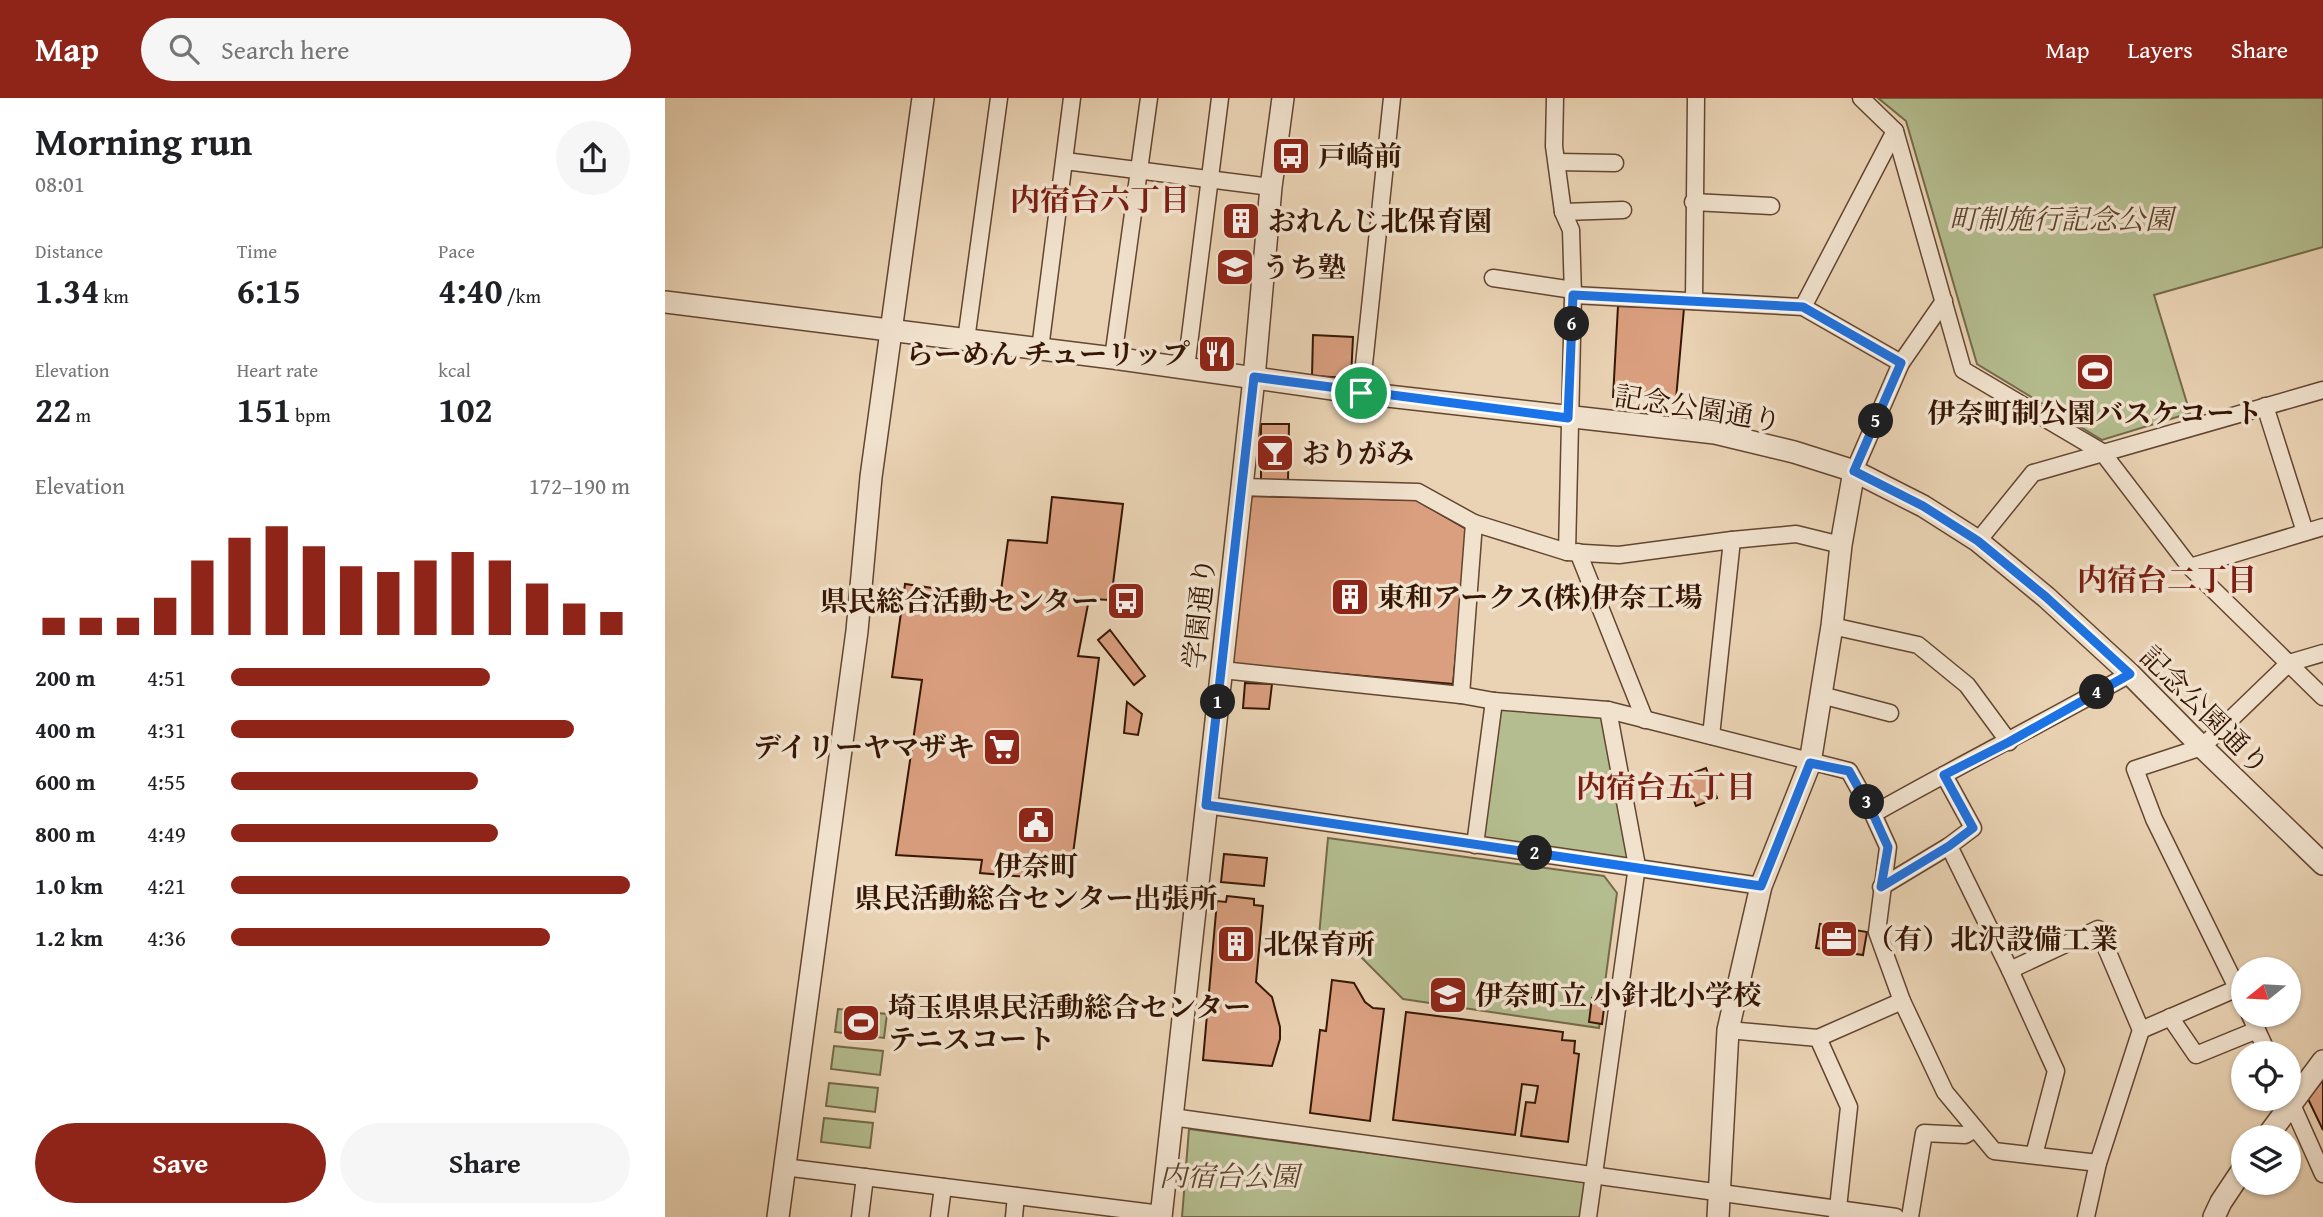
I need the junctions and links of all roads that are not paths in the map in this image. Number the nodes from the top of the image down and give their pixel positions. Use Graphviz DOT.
graph roads {
  1 [pos="923,98"];
  2 [pos="999,98"];
  3 [pos="1072,98"];
  4 [pos="1149,98"];
  5 [pos="1220,98"];
  6 [pos="1283,98"];
  7 [pos="1392,98"];
  8 [pos="1555,98"];
  9 [pos="1696,98"];
  10 [pos="1861,98"];
  11 [pos="1895,131"];
  12 [pos="1065,161"];
  13 [pos="1557,162"];
  14 [pos="1615,163"];
  15 [pos="1139,171"];
  16 [pos="1210,180"];
  17 [pos="1272,187"];
  18 [pos="1693,202"];
  19 [pos="1771,206"];
  20 [pos="1623,210"];
  21 [pos="1563,212"];
  22 [pos="1493,278"];
  23 [pos="1573,293"];
  24 [pos="1944,301"];
  25 [pos="665,302"];
  26 [pos="1694,302"];
  27 [pos="1803,307"];
  28 [pos="891,330"];
  29 [pos="966,340"];
  30 [pos="1040,349"];
  31 [pos="1114,358"];
  32 [pos="1901,363"];
  33 [pos="1186,368"];
  34 [pos="1254,377"];
  35 [pos="2323,390"];
  36 [pos="1361,393"];
  37 [pos="2266,405"];
  38 [pos="1568,418"];
  39 [pos="2102,452"];
  40 [pos="1854,471"];
  41 [pos="1241,486"];
  42 [pos="1474,523"];
  43 [pos="2323,527"];
  44 [pos="2305,532"];
  45 [pos="1732,540"];
  46 [pos="1978,541"];
  47 [pos="1841,545"];
  48 [pos="1572,552"];
  49 [pos="2190,567"];
  50 [pos="1832,626"];
  51 [pos="2323,653"];
  52 [pos="2290,663"];
  53 [pos="1221,670"];
  54 [pos="2130,674"];
  55 [pos="1461,695"];
  56 [pos="1821,695"];
  57 [pos="2323,697"];
  58 [pos="1494,701"];
  59 [pos="1608,710"];
  60 [pos="1890,713"];
  61 [pos="1645,720"];
  62 [pos="1711,736"];
  63 [pos="2009,742"];
  64 [pos="2202,747"];
  65 [pos="1810,763"];
  66 [pos="1944,775"];
  67 [pos="1206,805"];
  68 [pos="1873,814"];
  69 [pos="1475,845"];
  70 [pos="1949,846"];
  71 [pos="2323,864"];
  72 [pos="1637,866"];
  73 [pos="1761,886"];
  74 [pos="1881,887"];
  75 [pos="2010,970"];
  76 [pos="2231,974"];
  77 [pos="2231,997"];
  78 [pos="1902,1001"];
  79 [pos="2169,1017"];
  80 [pos="2245,1027"];
  81 [pos="1728,1030"];
  82 [pos="2141,1030"];
  83 [pos="1818,1038"];
  84 [pos="2323,1061"];
  85 [pos="2301,1087"];
  86 [pos="2295,1111"];
  87 [pos="1172,1117"];
  88 [pos="1975,1129"];
  89 [pos="2033,1155"];
  90 [pos="2098,1163"];
  91 [pos="784,1167"];
  92 [pos="2323,1174"];
  93 [pos="1594,1175"];
  94 [pos="865,1177"];
  95 [pos="943,1187"];
  96 [pos="2231,1187"];
  97 [pos="1720,1192"];
  98 [pos="1016,1196"];
  99 [pos="1093,1211"];
  100 [pos="1838,1214"];
  101 [pos="1161,1215"];
  102 [pos="778,1217"];
  103 [pos="860,1217"];
  104 [pos="939,1217"];
  105 [pos="1014,1217"];
  106 [pos="1588,1217"];
  107 [pos="1718,1217"];
  108 [pos="1896,1217"];
  109 [pos="1910,1217"];
  110 [pos="2086,1217"];
  111 [pos="2214,1217"];
  1 -- 28 [label="street"];
  2 -- 29 [label="street"];
  3 -- 12 [label="street"];
  4 -- 15 [label="street"];
  5 -- 16 [label="street"];
  6 -- 17 [label="street, 学園通り"];
  7 -- 36 [label="street"];
  8 -- 13 [label="street"];
  9 -- 18 [label="street"];
  10 -- 11 [label="street"];
  11 -- 24 [label="street"];
  11 -- 27 [label="street"];
  12 -- 15 [label="street"];
  12 -- 30 [label="street"];
  13 -- 14 [label="street"];
  13 -- 21 [label="street"];
  15 -- 16 [label="street"];
  15 -- 31 [label="street"];
  16 -- 17 [label="street"];
  16 -- 33 [label="street"];
  17 -- 34 [label="street, 学園通り"];
  18 -- 19 [label="street"];
  18 -- 26 [label="street"];
  20 -- 21 [label="street"];
  21 -- 23 [label="street"];
  22 -- 23 [label="street"];
  23 -- 26 [label="street"];
  23 -- 38 [label="street"];
  24 -- 32 [label="street"];
  24 -- 39 [label="street"];
  25 -- 28 [label="street, 記念公園通り"];
  26 -- 27 [label="street"];
  27 -- 32 [label="street"];
  28 -- 29 [label="street, 記念公園通り"];
  28 -- 91 [label="street"];
  29 -- 30 [label="street, 記念公園通り"];
  30 -- 31 [label="street, 記念公園通り"];
  31 -- 33 [label="street, 記念公園通り"];
  32 -- 40 [label="street"];
  33 -- 34 [label="street, 記念公園通り"];
  34 -- 36 [label="street, 記念公園通り"];
  34 -- 41 [label="street, 学園通り"];
  35 -- 37 [label="street"];
  36 -- 38 [label="street, 記念公園通り"];
  37 -- 39 [label="street"];
  37 -- 44 [label="street"];
  38 -- 40 [label="street, 記念公園通り"];
  38 -- 48 [label="street"];
  39 -- 46 [label="street"];
  39 -- 49 [label="street"];
  40 -- 46 [label="street, 記念公園通り"];
  40 -- 47 [label="street"];
  41 -- 42 [label="street"];
  41 -- 53 [label="street, 学園通り"];
  42 -- 48 [label="street"];
  42 -- 55 [label="street"];
  43 -- 44 [label="street"];
  44 -- 49 [label="street"];
  45 -- 47 [label="street"];
  45 -- 48 [label="street"];
  45 -- 62 [label="street"];
  46 -- 54 [label="street, 記念公園通り"];
  47 -- 50 [label="street"];
  48 -- 61 [label="street"];
  49 -- 52 [label="street"];
  50 -- 56 [label="street"];
  50 -- 63 [label="street"];
  51 -- 52 [label="street"];
  52 -- 57 [label="street"];
  52 -- 64 [label="street"];
  53 -- 55 [label="street"];
  53 -- 67 [label="street, 学園通り"];
  54 -- 63 [label="street"];
  54 -- 64 [label="street, 記念公園通り"];
  55 -- 58 [label="street"];
  56 -- 60 [label="street"];
  56 -- 65 [label="street"];
  58 -- 59 [label="street"];
  58 -- 69 [label="street"];
  59 -- 61 [label="street"];
  59 -- 72 [label="street"];
  61 -- 62 [label="street"];
  62 -- 65 [label="street"];
  63 -- 66 [label="street"];
  64 -- 71 [label="street, 記念公園通り"];
  64 -- 76 [label="street"];
  65 -- 68 [label="street"];
  65 -- 73 [label="street"];
  66 -- 68 [label="street"];
  66 -- 70 [label="street"];
  67 -- 69 [label="street"];
  67 -- 87 [label="street, 学園通り"];
  68 -- 74 [label="street"];
  69 -- 72 [label="street"];
  70 -- 74 [label="street"];
  70 -- 75 [label="street"];
  72 -- 73 [label="street"];
  72 -- 93 [label="street"];
  73 -- 81 [label="street"];
  74 -- 78 [label="street"];
  75 -- 82 [label="street"];
  75 -- 89 [label="street"];
  77 -- 79 [label="street"];
  78 -- 83 [label="street"];
  78 -- 88 [label="street"];
  79 -- 80 [label="street"];
  79 -- 82 [label="street"];
  81 -- 83 [label="street"];
  81 -- 97 [label="street"];
  82 -- 90 [label="street"];
  83 -- 100 [label="street"];
  84 -- 85 [label="street"];
  86 -- 92 [label="street"];
  87 -- 93 [label="street"];
  87 -- 101 [label="street, 学園通り"];
  88 -- 89 [label="street"];
  88 -- 109 [label="street"];
  89 -- 90 [label="street"];
  90 -- 110 [label="street"];
  91 -- 94 [label="street"];
  91 -- 102 [label="street"];
  93 -- 97 [label="street"];
  93 -- 106 [label="street"];
  94 -- 95 [label="street"];
  94 -- 103 [label="street"];
  95 -- 98 [label="street"];
  95 -- 104 [label="street"];
  96 -- 111 [label="street"];
  97 -- 100 [label="street"];
  97 -- 107 [label="street"];
  98 -- 99 [label="street"];
  98 -- 105 [label="street"];
  99 -- 101 [label="street"];
  100 -- 108 [label="street"];
}
